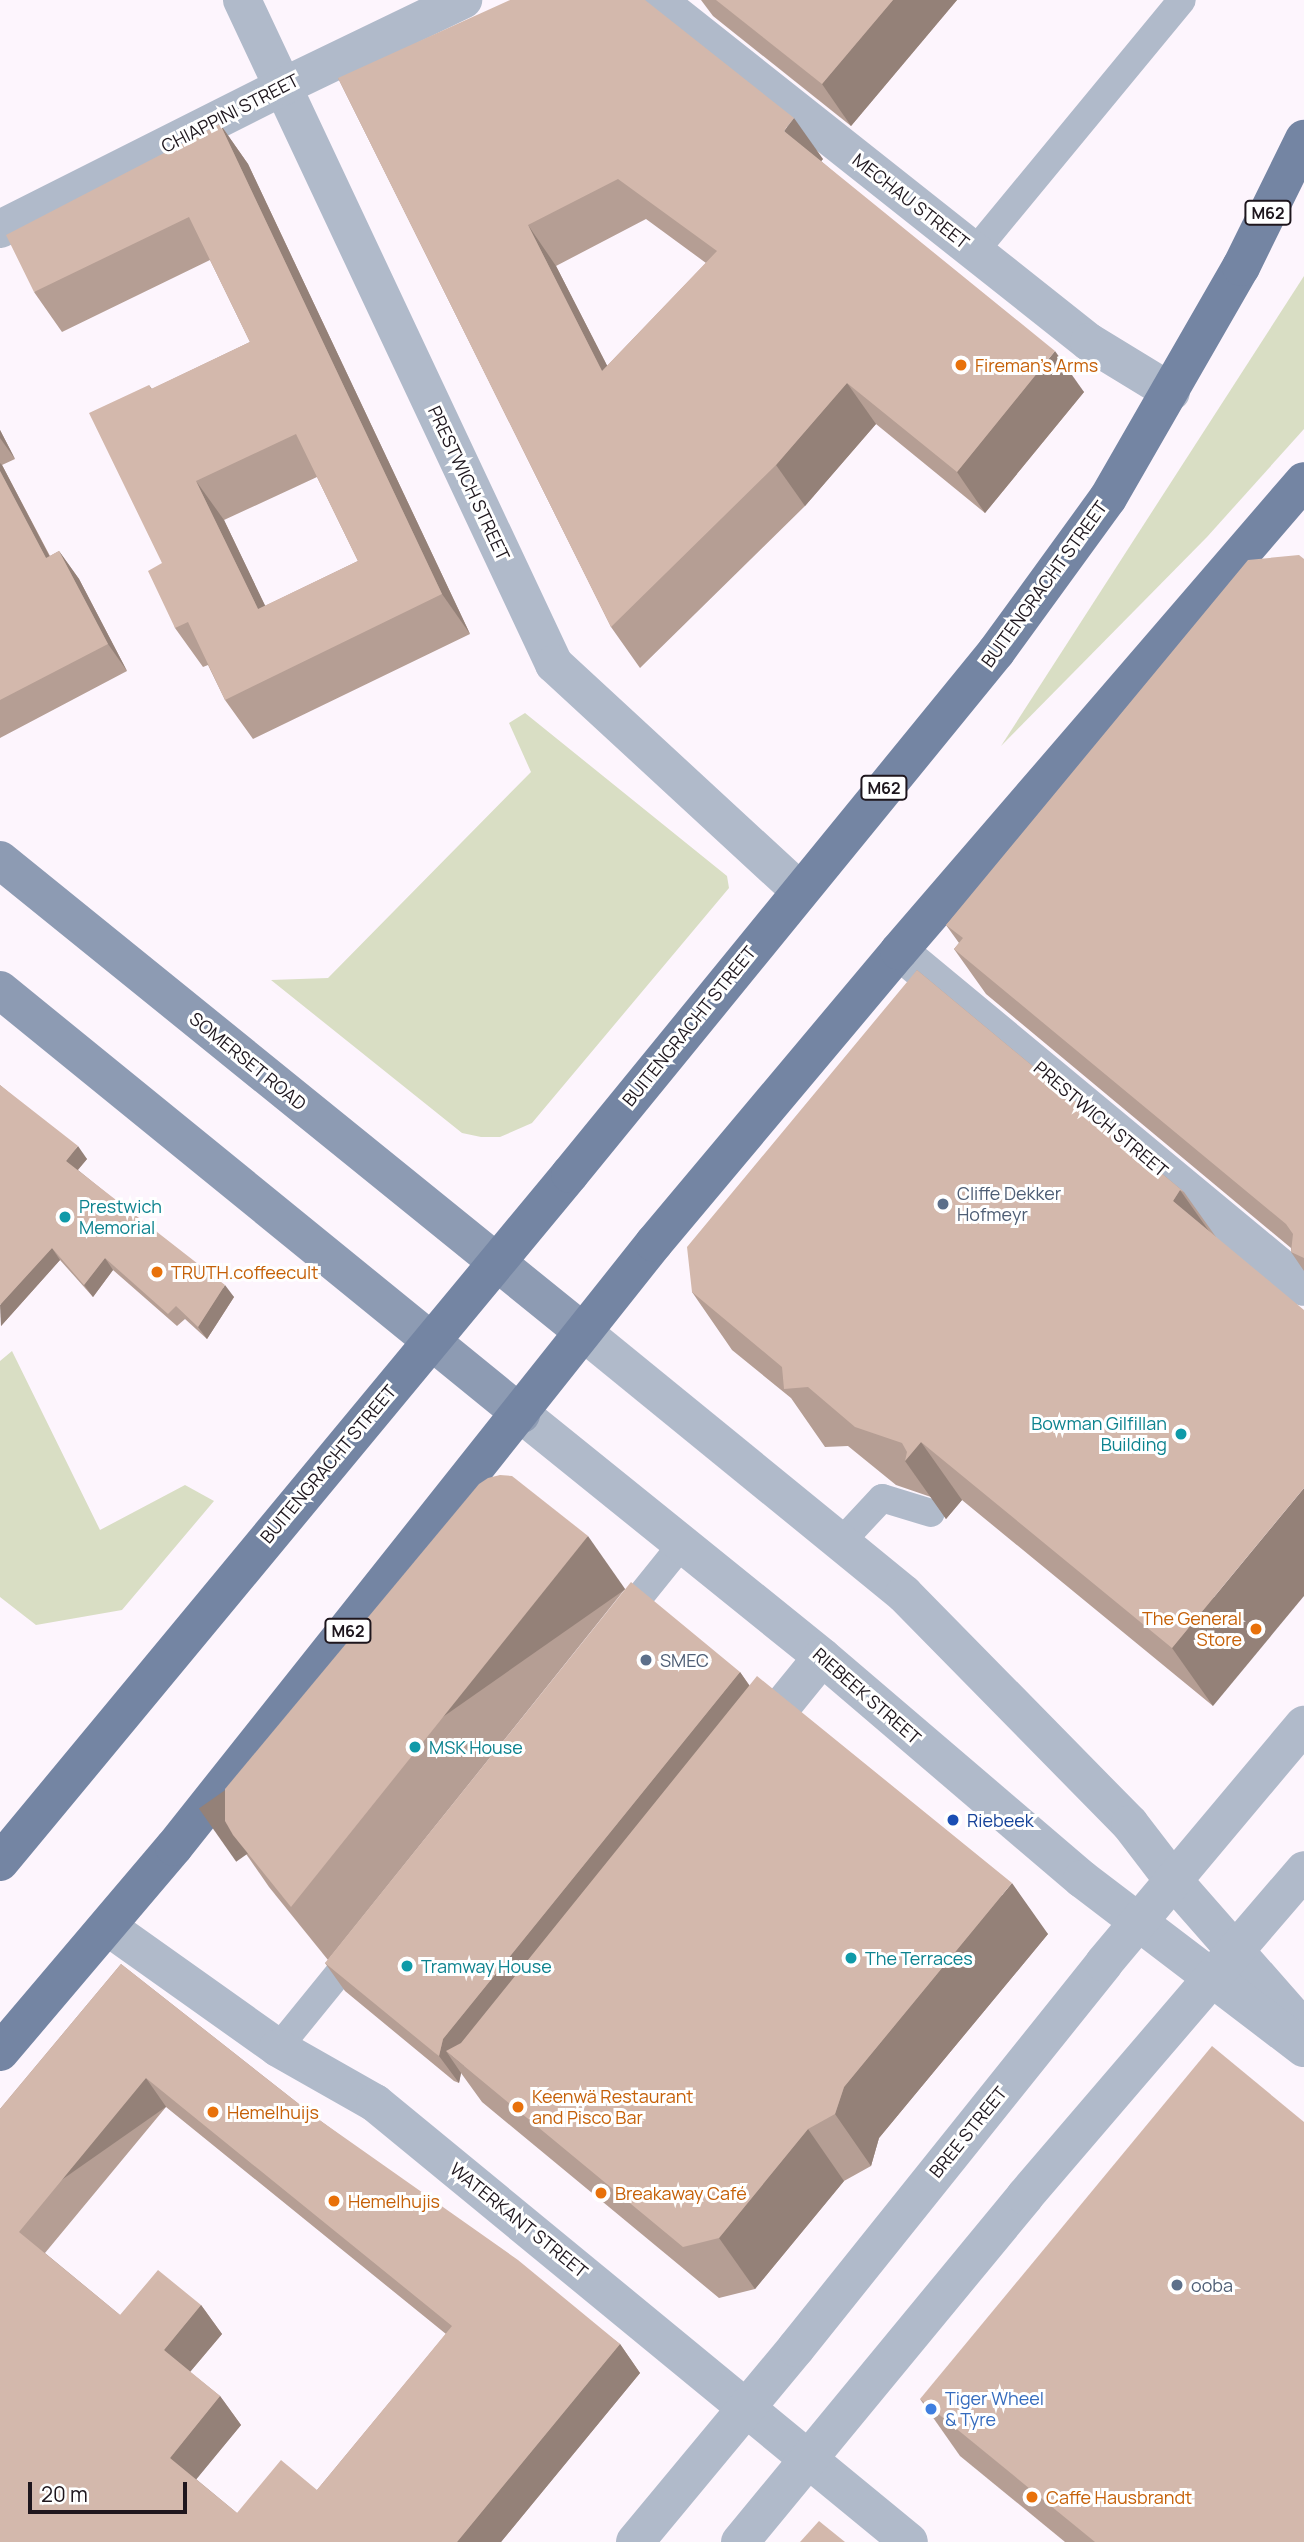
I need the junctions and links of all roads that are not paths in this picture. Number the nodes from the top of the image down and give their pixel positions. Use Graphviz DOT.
graph roads {
  1 [pos="242,0"];
  2 [pos="463,0"];
  3 [pos="657,0"];
  4 [pos="1182,0"];
  5 [pos="284,86"];
  6 [pos="1304,139"];
  7 [pos="0,229"];
  8 [pos="975,251"];
  9 [pos="1171,392"];
  10 [pos="1300,494"];
  11 [pos="0,860"];
  12 [pos="799,890"];
  13 [pos="899,951"];
  14 [pos="0,990"];
  15 [pos="497,1261"];
  16 [pos="1304,1287"];
  17 [pos="583,1332"];
  18 [pos="431,1341"];
  19 [pos="521,1414"];
  20 [pos="931,1513"];
  21 [pos="841,1542"];
  22 [pos="682,1544"];
  23 [pos="603,1643"];
  24 [pos="822,1657"];
  25 [pos="1304,1725"];
  26 [pos="732,1768"];
  27 [pos="0,1862"];
  28 [pos="1304,1870"];
  29 [pos="1173,1880"];
  30 [pos="1139,1922"];
  31 [pos="377,1925"];
  32 [pos="108,1927"];
  33 [pos="1226,1965"];
  34 [pos="1304,2028"];
  35 [pos="1304,2048"];
  36 [pos="278,2049"];
  37 [pos="0,2052"];
  38 [pos="747,2408"];
  39 [pos="808,2459"];
  40 [pos="635,2542"];
  41 [pos="740,2542"];
  42 [pos="909,2542"];
  1 -- 5 [label="street, PRESTWICH STREET"];
  2 -- 5 [label="street, CHIAPPINI STREET"];
  3 -- 8 [label="street, MECHAU STREET"];
  4 -- 8 [label="lane"];
  5 -- 7 [label="street, CHIAPPINI STREET"];
  5 -- 12 [label="street, PRESTWICH STREET"];
  6 -- 9 [label="main road, BUITENGRACHT STREET / M62"];
  8 -- 9 [label="street, MECHAU STREET"];
  9 -- 12 [label="main road, BUITENGRACHT STREET / M62"];
  10 -- 13 [label="main road, M62"];
  11 -- 15 [label="main road, SOMERSET ROAD"];
  12 -- 15 [label="main road, BUITENGRACHT STREET / M62"];
  13 -- 16 [label="street, PRESTWICH STREET"];
  13 -- 17 [label="main road, M62"];
  14 -- 18 [label="main road"];
  15 -- 17 [label="main road, RIEBEEK STREET"];
  15 -- 18 [label="main road, BUITENGRACHT STREET / M62"];
  17 -- 19 [label="main road, M62"];
  17 -- 21 [label="street, RIEBEEK STREET"];
  18 -- 19 [label="main road, RIEBEEK STREET"];
  18 -- 27 [label="main road, BUITENGRACHT STREET / M62"];
  19 -- 22 [label="street, RIEBEEK STREET"];
  19 -- 32 [label="main road, M62"];
  20 -- 21 [label="lane"];
  21 -- 29 [label="street, RIEBEEK STREET"];
  22 -- 23 [label="lane"];
  22 -- 24 [label="street, RIEBEEK STREET"];
  24 -- 26 [label="street"];
  24 -- 30 [label="street, RIEBEEK STREET"];
  25 -- 29 [label="street, BREE STREET"];
  28 -- 33 [label="street"];
  29 -- 30 [label="street, BREE STREET"];
  29 -- 33 [label="street, RIEBEEK STREET"];
  30 -- 33 [label="street, RIEBEEK STREET"];
  30 -- 38 [label="street, BREE STREET"];
  31 -- 36 [label="lane"];
  32 -- 36 [label="street, WATERKANT STREET"];
  32 -- 37 [label="main road, M62"];
  33 -- 34 [label="street, RIEBEEK STREET"];
  33 -- 35 [label="street, RIEBEEK STREET"];
  33 -- 39 [label="street"];
  36 -- 38 [label="street, WATERKANT STREET"];
  38 -- 39 [label="street, WATERKANT STREET"];
  38 -- 40 [label="street, BREE STREET"];
  39 -- 41 [label="street"];
  39 -- 42 [label="street, WATERKANT STREET"];
}
